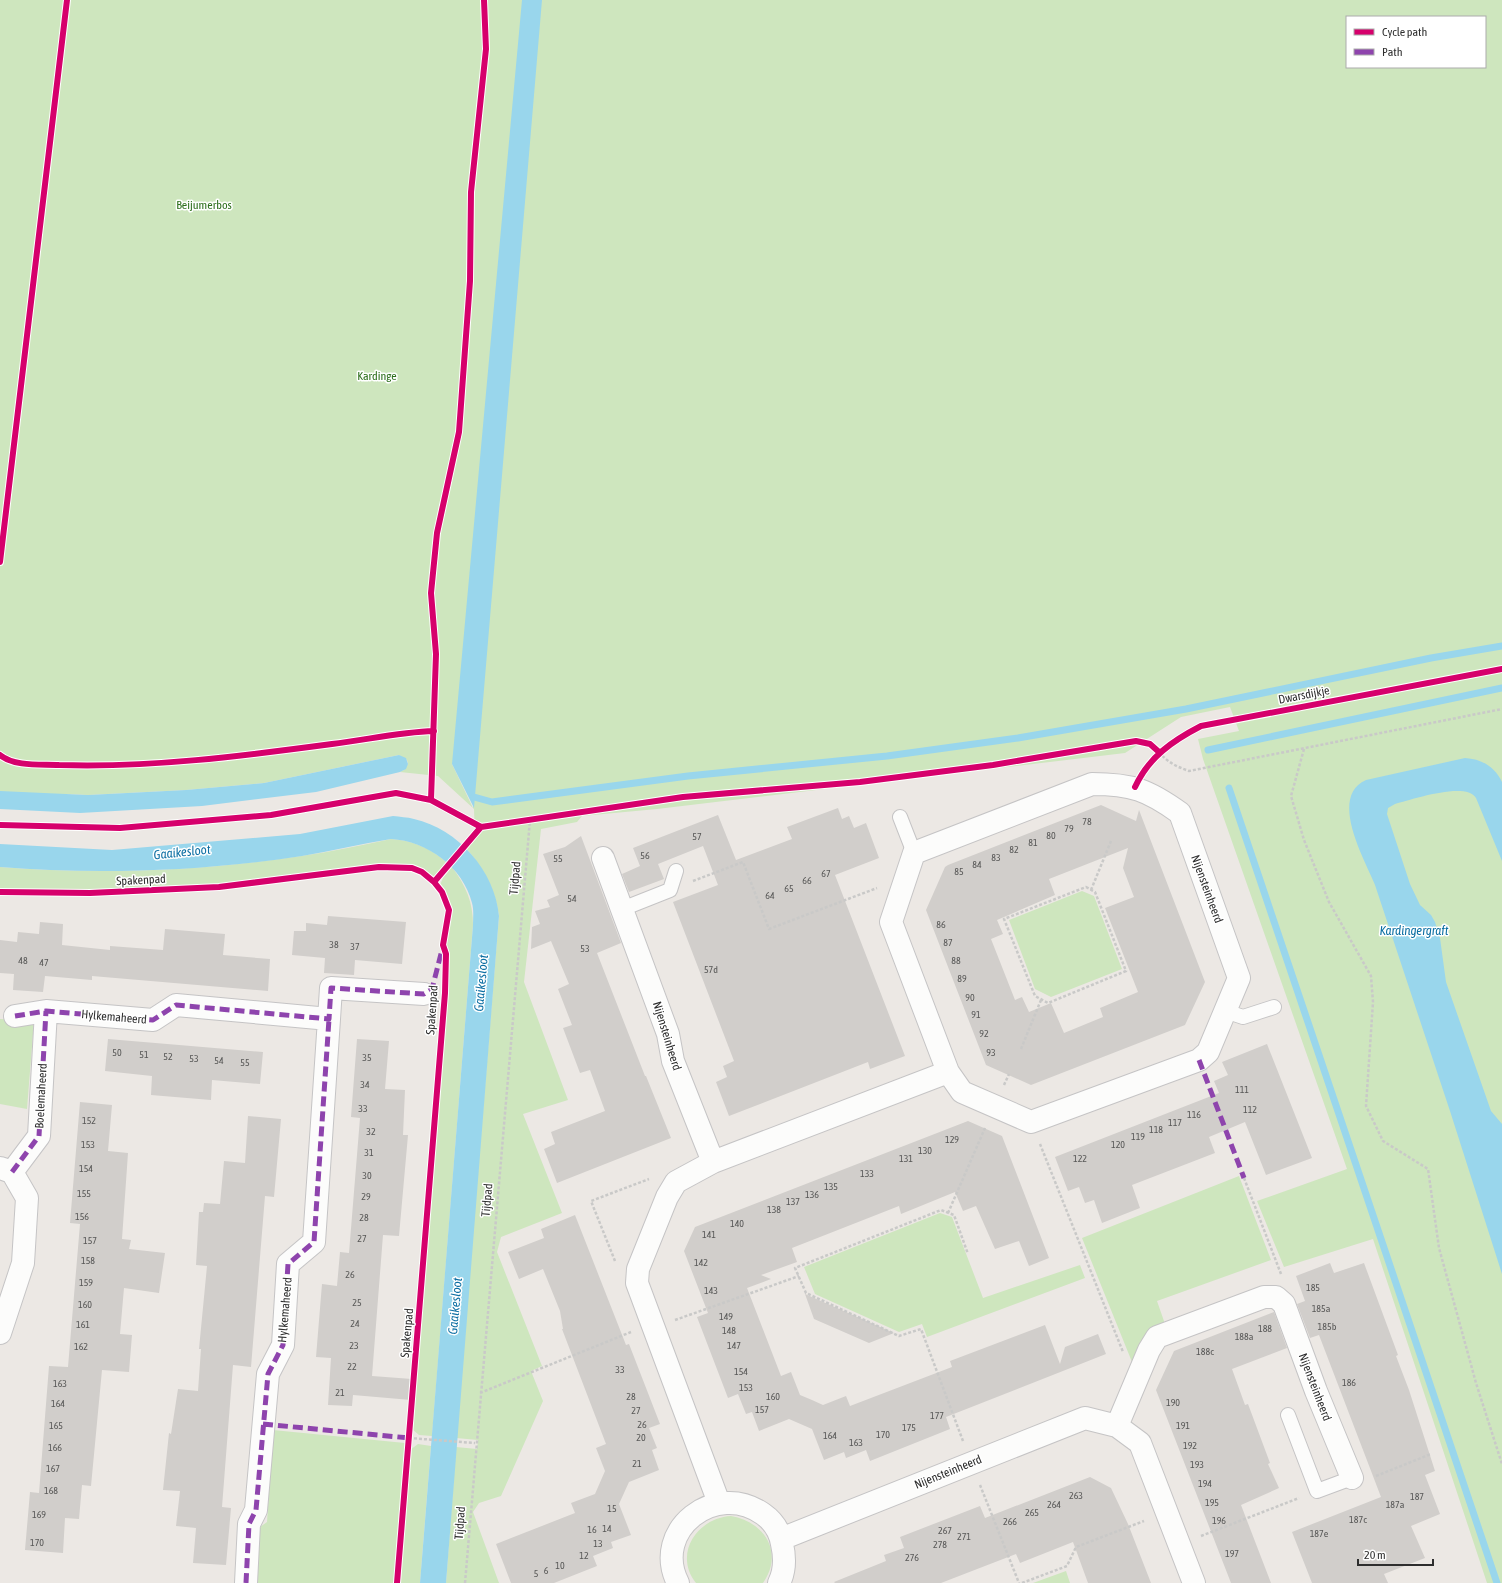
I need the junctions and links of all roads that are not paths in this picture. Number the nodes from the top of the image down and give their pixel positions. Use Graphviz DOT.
graph roads {
  1 [pos="900,817"];
  2 [pos="914,854"];
  3 [pos="602,858"];
  4 [pos="676,870"];
  5 [pos="622,909"];
  6 [pos="424,994"];
  7 [pos="1274,1007"];
  8 [pos="46,1010"];
  9 [pos="1225,1011"];
  10 [pos="15,1016"];
  11 [pos="329,1019"];
  12 [pos="948,1072"];
  13 [pos="713,1162"];
  14 [pos="6,1170"];
  15 [pos="0,1333"];
  16 [pos="1288,1415"];
  17 [pos="1117,1426"];
  18 [pos="1352,1478"];
  19 [pos="719,1503"];
  20 [pos="781,1539"];
  21 [pos="675,1582"];
  22 [pos="246,1583"];
  23 [pos="779,1583"];
  24 [pos="1194,1583"];
  1 -- 2 [label="lane"];
  2 -- 9 [label="street, Nijensteinheerd"];
  2 -- 12 [label="street"];
  3 -- 5 [label="street, Nijensteinheerd"];
  4 -- 5 [label="lane"];
  5 -- 13 [label="street, Nijensteinheerd"];
  6 -- 11 [label="street, Hylkemaheerd"];
  7 -- 9 [label="lane"];
  8 -- 10 [label="street, Hylkemaheerd"];
  8 -- 11 [label="street, Hylkemaheerd"];
  8 -- 14 [label="street, Boelemaheerd"];
  9 -- 12 [label="street, Nijensteinheerd"];
  11 -- 22 [label="street, Hylkemaheerd"];
  12 -- 13 [label="street"];
  13 -- 19 [label="street"];
  14 -- 15 [label="street, Boelemaheerd"];
  16 -- 18 [label="lane"];
  17 -- 18 [label="street, Nijensteinheerd"];
  17 -- 20 [label="street, Nijensteinheerd"];
  17 -- 24 [label="street, Nijensteinheerd"];
  19 -- 20 [label="street"];
  19 -- 21 [label="street"];
  20 -- 23 [label="street"];
}
